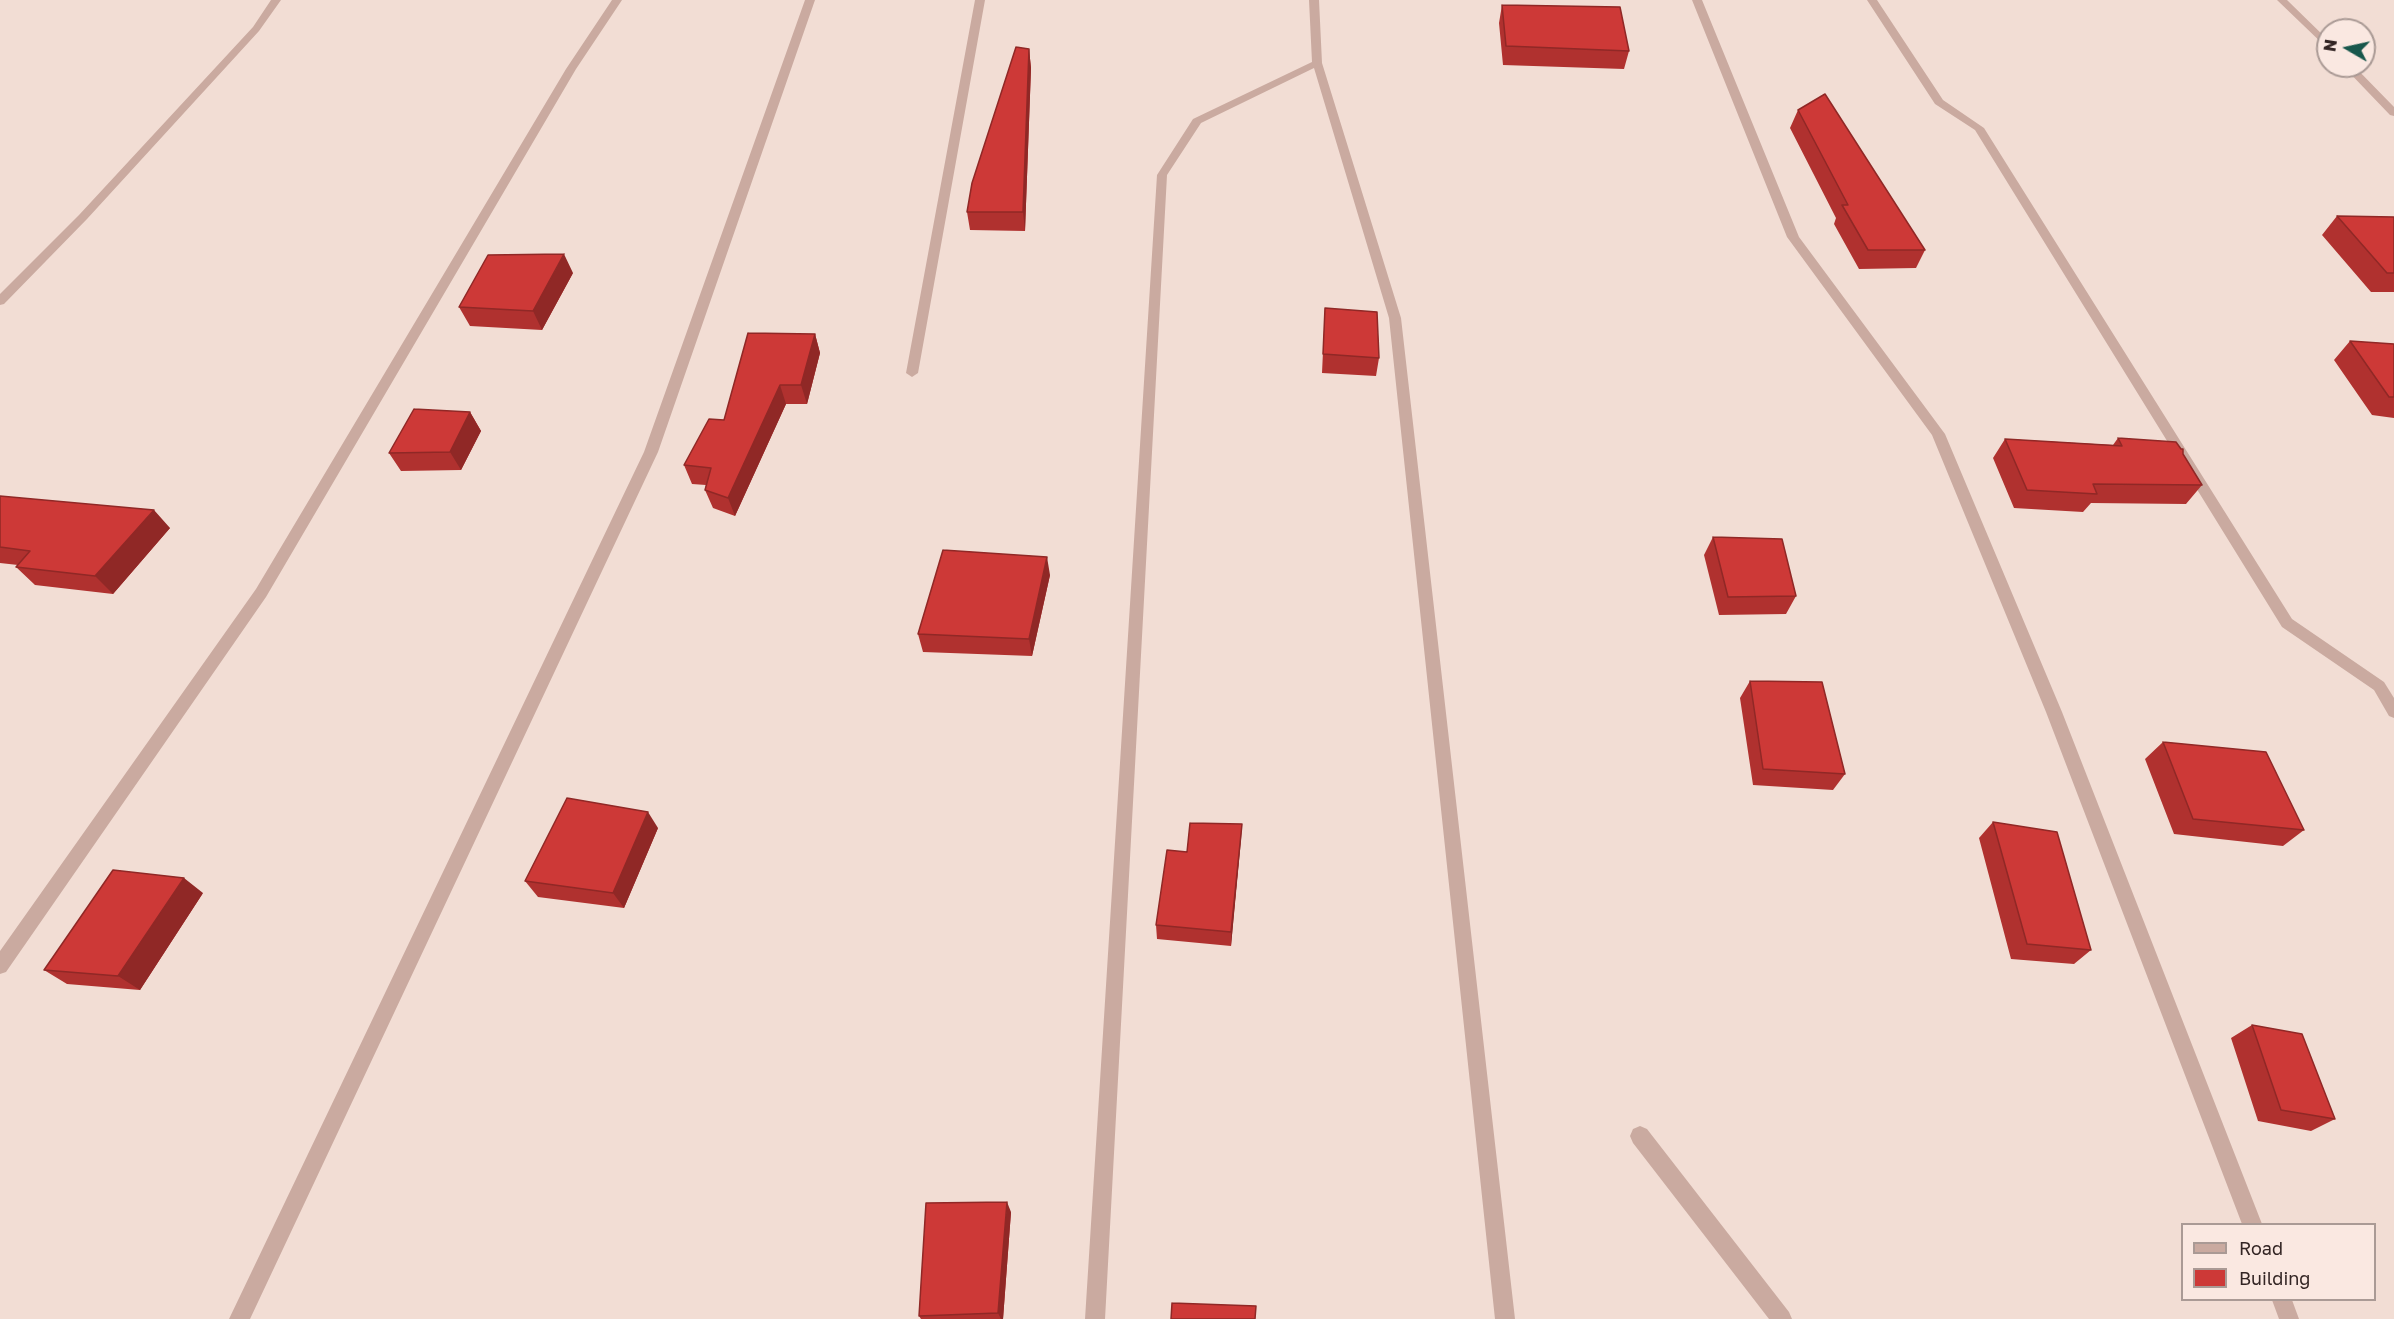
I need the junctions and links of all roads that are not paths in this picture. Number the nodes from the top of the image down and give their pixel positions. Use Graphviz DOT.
graph roads {
  1 [pos="276,0"];
  2 [pos="617,0"];
  3 [pos="810,0"];
  4 [pos="980,0"];
  5 [pos="1314,0"];
  6 [pos="1697,0"];
  7 [pos="1872,0"];
  8 [pos="2282,0"];
  9 [pos="2316,34"];
  10 [pos="1317,63"];
  11 [pos="2360,78"];
  12 [pos="2394,113"];
  13 [pos="0,301"];
  14 [pos="912,373"];
  15 [pos="2394,712"];
  16 [pos="0,966"];
  17 [pos="1640,1136"];
  18 [pos="2253,1223"];
  19 [pos="2283,1301"];
  20 [pos="239,1319"];
  21 [pos="1095,1319"];
  22 [pos="1506,1319"];
  23 [pos="1782,1319"];
  24 [pos="2289,1319"];
  1 -- 13 [label="street"];
  2 -- 16 [label="street"];
  3 -- 20 [label="street"];
  4 -- 14 [label="street"];
  5 -- 10 [label="street"];
  6 -- 18 [label="street"];
  7 -- 15 [label="street"];
  8 -- 9 [label="street"];
  10 -- 21 [label="street"];
  10 -- 22 [label="street"];
  11 -- 12 [label="street"];
  17 -- 23 [label="street"];
  19 -- 24 [label="street"];
}
